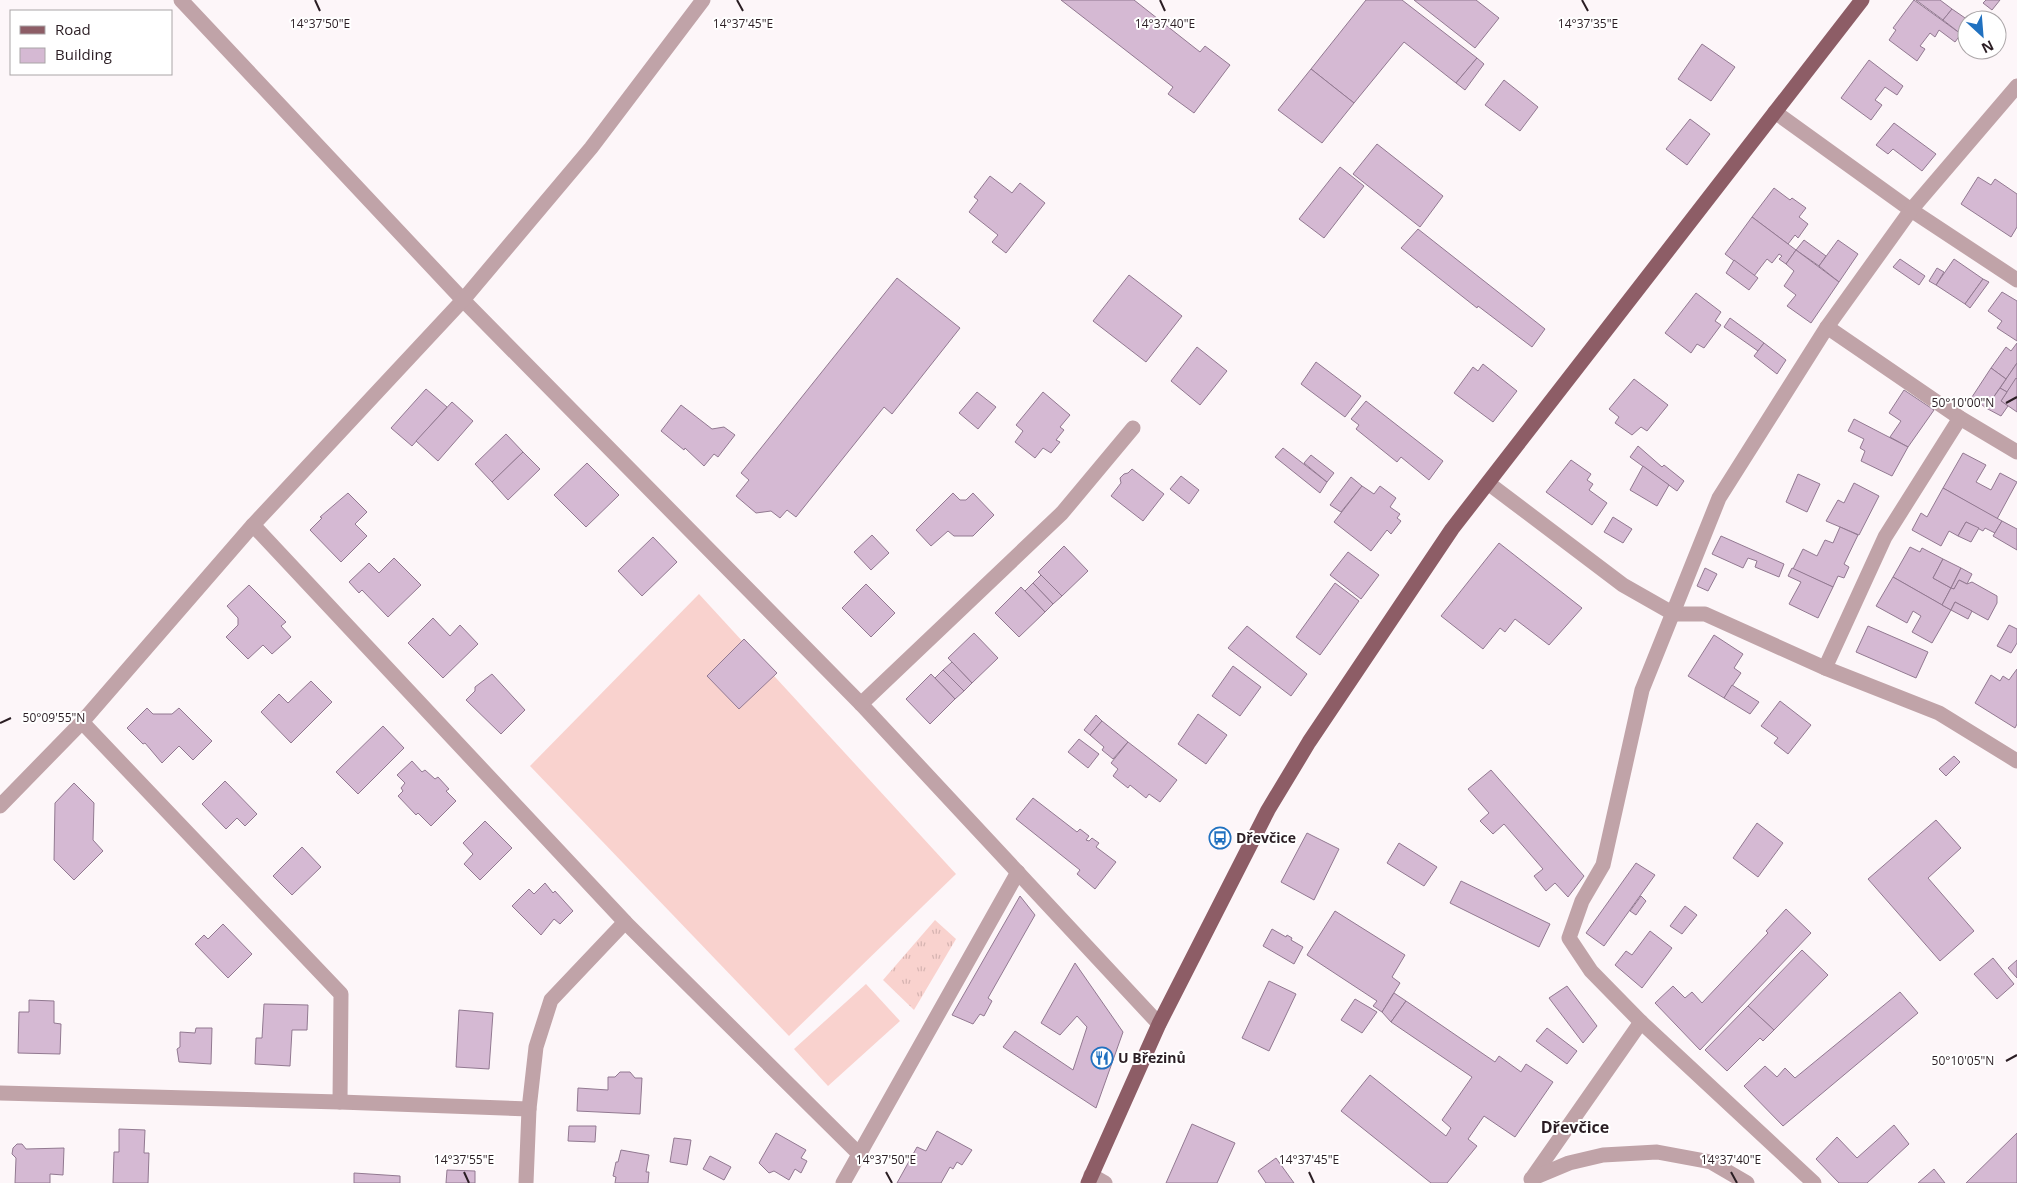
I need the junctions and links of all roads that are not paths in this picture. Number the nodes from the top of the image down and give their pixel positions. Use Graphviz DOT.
graph roads {
  1 [pos="181,0"];
  2 [pos="703,0"];
  3 [pos="1862,0"];
  4 [pos="2016,88"];
  5 [pos="1775,112"];
  6 [pos="1911,210"];
  7 [pos="2017,280"];
  8 [pos="463,300"];
  9 [pos="1827,327"];
  10 [pos="1960,418"];
  11 [pos="1133,428"];
  12 [pos="2017,452"];
  13 [pos="1488,483"];
  14 [pos="253,526"];
  15 [pos="1674,614"];
  16 [pos="1825,668"];
  17 [pos="861,704"];
  18 [pos="82,722"];
  19 [pos="2017,760"];
  20 [pos="0,806"];
  21 [pos="1018,872"];
  22 [pos="625,922"];
  23 [pos="1641,1022"];
  24 [pos="1159,1024"];
  25 [pos="0,1093"];
  26 [pos="340,1102"];
  27 [pos="529,1109"];
  28 [pos="860,1154"];
  29 [pos="1090,1179"];
  30 [pos="1530,1181"];
  31 [pos="526,1183"];
  32 [pos="843,1183"];
  33 [pos="1104,1183"];
  34 [pos="1747,1183"];
  35 [pos="1814,1183"];
  1 -- 8 [label="street"];
  2 -- 8 [label="street"];
  3 -- 5 [label="main road"];
  4 -- 6 [label="street"];
  5 -- 6 [label="street"];
  5 -- 13 [label="main road"];
  6 -- 7 [label="street"];
  6 -- 9 [label="street"];
  8 -- 14 [label="street"];
  8 -- 17 [label="street"];
  9 -- 10 [label="street"];
  9 -- 15 [label="street"];
  10 -- 12 [label="street"];
  10 -- 16 [label="street"];
  11 -- 17 [label="street"];
  13 -- 15 [label="street"];
  13 -- 24 [label="main road"];
  14 -- 18 [label="street"];
  14 -- 22 [label="street"];
  15 -- 16 [label="street"];
  15 -- 23 [label="street"];
  16 -- 19 [label="street"];
  17 -- 21 [label="street"];
  18 -- 20 [label="street"];
  18 -- 26 [label="street"];
  21 -- 24 [label="street"];
  21 -- 28 [label="street"];
  22 -- 27 [label="street"];
  22 -- 28 [label="street"];
  23 -- 30 [label="street"];
  23 -- 35 [label="street"];
  24 -- 29 [label="main road"];
  25 -- 26 [label="street"];
  26 -- 27 [label="street"];
  27 -- 31 [label="street"];
  28 -- 32 [label="street"];
  29 -- 33 [label="street"];
  30 -- 34 [label="street"];
}
